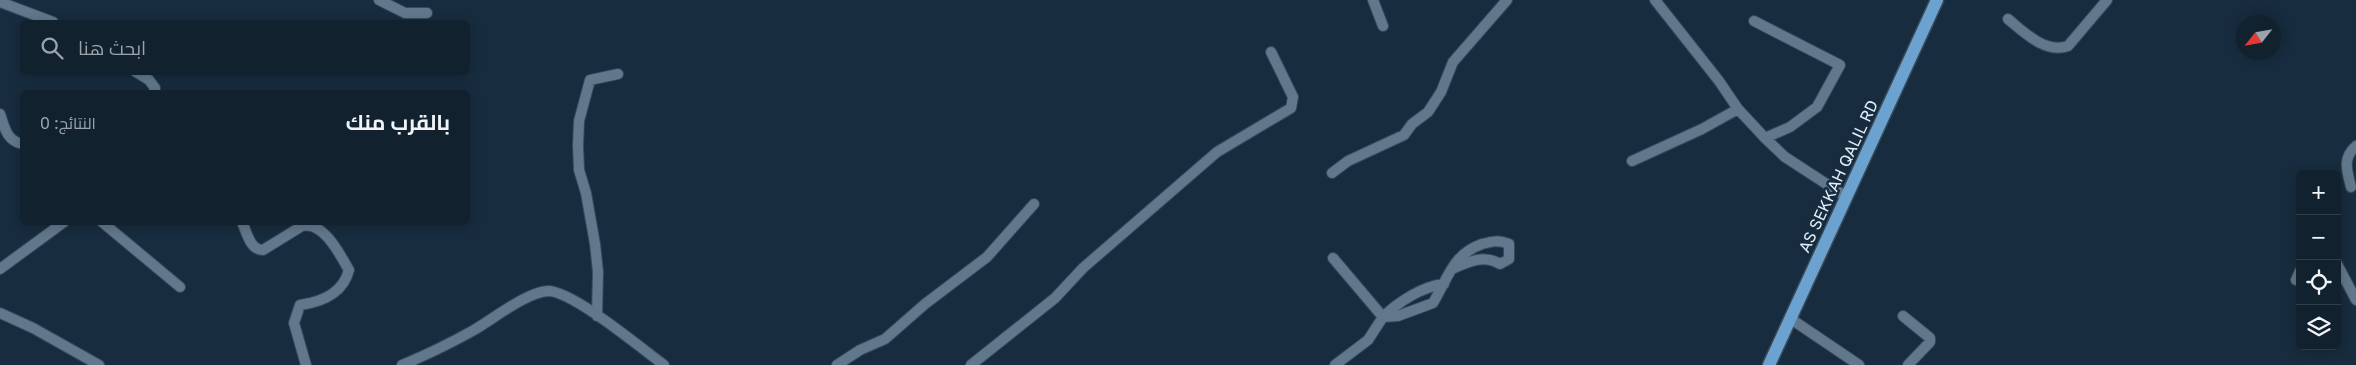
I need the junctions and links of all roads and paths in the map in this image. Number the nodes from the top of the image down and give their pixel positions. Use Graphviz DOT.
graph roads {
  1 [pos="378,0"];
  2 [pos="1373,0"];
  3 [pos="1507,0"];
  4 [pos="1655,0"];
  5 [pos="1937,0"];
  6 [pos="2107,0"];
  7 [pos="0,2"];
  8 [pos="427,13"];
  9 [pos="2008,19"];
  10 [pos="48,20"];
  11 [pos="1754,21"];
  12 [pos="1383,26"];
  13 [pos="1271,52"];
  14 [pos="618,74"];
  15 [pos="141,75"];
  16 [pos="154,90"];
  17 [pos="1738,109"];
  18 [pos="0,114"];
  19 [pos="1764,138"];
  20 [pos="20,143"];
  21 [pos="2356,146"];
  22 [pos="1632,162"];
  23 [pos="1332,173"];
  24 [pos="2351,187"];
  25 [pos="1845,196"];
  26 [pos="1034,204"];
  27 [pos="60,225"];
  28 [pos="106,225"];
  29 [pos="243,225"];
  30 [pos="308,225"];
  31 [pos="308,225"];
  32 [pos="1334,258"];
  33 [pos="0,269"];
  34 [pos="1452,269"];
  35 [pos="2341,272"];
  36 [pos="1444,284"];
  37 [pos="180,287"];
  38 [pos="1417,294"];
  39 [pos="2356,300"];
  40 [pos="1433,303"];
  41 [pos="0,313"];
  42 [pos="597,316"];
  43 [pos="1903,316"];
  44 [pos="1383,317"];
  45 [pos="1791,319"];
  46 [pos="1349,361"];
  47 [pos="99,365"];
  48 [pos="306,365"];
  49 [pos="402,365"];
  50 [pos="664,365"];
  51 [pos="837,365"];
  52 [pos="971,365"];
  53 [pos="1335,365"];
  54 [pos="1768,365"];
  55 [pos="1859,365"];
  56 [pos="1908,365"];
  1 -- 8 [label="street"];
  2 -- 12 [label="street"];
  3 -- 23 [label="street"];
  4 -- 17 [label="street"];
  5 -- 25 [label="main road, AS SEKKAH QALIL RD"];
  6 -- 9 [label="street"];
  7 -- 10 [label="street"];
  11 -- 19 [label="street"];
  13 -- 52 [label="street"];
  14 -- 42 [label="street"];
  15 -- 16 [label="street"];
  17 -- 19 [label="street"];
  17 -- 22 [label="street"];
  18 -- 20 [label="street"];
  19 -- 25 [label="street"];
  21 -- 24 [label="street"];
  25 -- 45 [label="main road, AS SEKKAH QALIL RD"];
  26 -- 51 [label="street"];
  27 -- 33 [label="street"];
  28 -- 37 [label="street"];
  29 -- 30 [label="street"];
  31 -- 48 [label="street"];
  32 -- 44 [label="street"];
  34 -- 34 [label="street"];
  34 -- 36 [label="street"];
  35 -- 39 [label="street"];
  36 -- 38 [label="street"];
  36 -- 40 [label="street"];
  38 -- 40 [label="street"];
  38 -- 44 [label="street"];
  40 -- 44 [label="street"];
  41 -- 47 [label="street"];
  42 -- 49 [label="street"];
  42 -- 50 [label="street"];
  43 -- 56 [label="street"];
  44 -- 46 [label="street"];
  45 -- 54 [label="main road, AS SEKKAH QALIL RD"];
  45 -- 55 [label="street"];
  46 -- 53 [label="street"];
}
